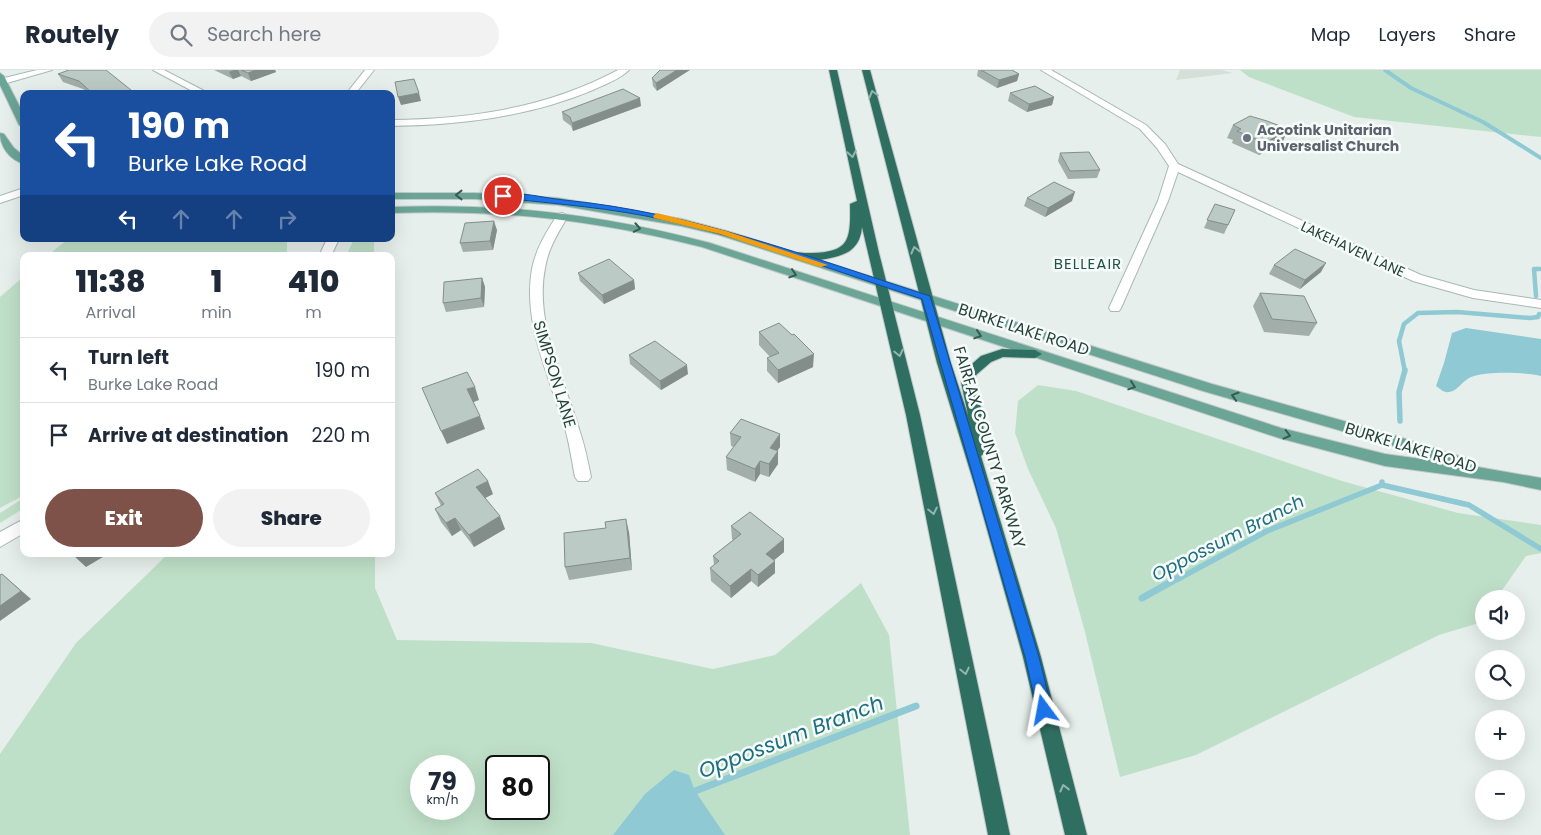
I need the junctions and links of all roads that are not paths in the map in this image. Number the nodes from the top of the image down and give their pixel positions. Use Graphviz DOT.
graph roads {
  1 [pos="48,70"];
  2 [pos="157,70"];
  3 [pos="370,70"];
  4 [pos="625,70"];
  5 [pos="833,70"];
  6 [pos="866,70"];
  7 [pos="1045,70"];
  8 [pos="1,80"];
  9 [pos="197,90"];
  10 [pos="353,90"];
  11 [pos="20,118"];
  12 [pos="395,123"];
  13 [pos="0,136"];
  14 [pos="20,158"];
  15 [pos="1174,166"];
  16 [pos="856,178"];
  17 [pos="20,192"];
  18 [pos="395,196"];
  19 [pos="0,200"];
  20 [pos="395,210"];
  21 [pos="562,216"];
  22 [pos="797,256"];
  23 [pos="881,283"];
  24 [pos="926,298"];
  25 [pos="1541,304"];
  26 [pos="887,305"];
  27 [pos="1115,308"];
  28 [pos="932,320"];
  29 [pos="1035,354"];
  30 [pos="1503,476"];
  31 [pos="583,477"];
  32 [pos="1541,484"];
  33 [pos="983,487"];
  34 [pos="20,528"];
  35 [pos="0,540"];
  36 [pos="999,835"];
  37 [pos="1076,835"];
  1 -- 8 [label="street"];
  2 -- 9 [label="street"];
  3 -- 10 [label="street"];
  4 -- 12 [label="street"];
  5 -- 16 [label="highway, one-way"];
  24 -- 6 [label="highway, FAIRFAX COUNTY PARKWAY, one-way"];
  7 -- 15 [label="street"];
  8 -- 11 [label="main road"];
  13 -- 14 [label="main road"];
  15 -- 25 [label="street, LAKEHAVEN LANE"];
  15 -- 27 [label="street"];
  16 -- 22 [label="highway"];
  16 -- 23 [label="highway"];
  17 -- 19 [label="street"];
  22 -- 18 [label="main road, BURKE LAKE ROAD, one-way"];
  20 -- 21 [label="main road, BURKE LAKE ROAD"];
  21 -- 26 [label="main road, BURKE LAKE ROAD, one-way"];
  21 -- 31 [label="street, SIMPSON LANE"];
  22 -- 23 [label="main road, BURKE LAKE ROAD"];
  23 -- 24 [label="main road, BURKE LAKE ROAD"];
  23 -- 26 [label="highway"];
  24 -- 28 [label="highway, FAIRFAX COUNTY PARKWAY"];
  30 -- 24 [label="main road, BURKE LAKE ROAD, one-way"];
  26 -- 28 [label="main road, BURKE LAKE ROAD"];
  26 -- 36 [label="highway, one-way"];
  28 -- 29 [label="main road, BURKE LAKE ROAD, one-way"];
  28 -- 33 [label="highway, FAIRFAX COUNTY PARKWAY"];
  29 -- 30 [label="main road, BURKE LAKE ROAD, one-way"];
  29 -- 33 [label="highway"];
  30 -- 32 [label="main road, BURKE LAKE ROAD"];
  37 -- 33 [label="highway, FAIRFAX COUNTY PARKWAY, one-way"];
  34 -- 35 [label="street"];
}
